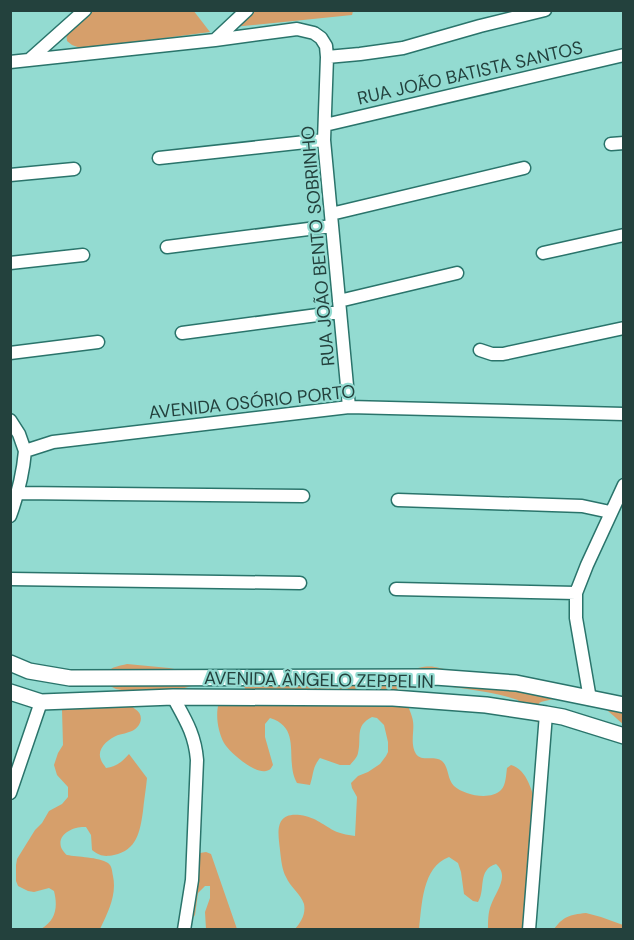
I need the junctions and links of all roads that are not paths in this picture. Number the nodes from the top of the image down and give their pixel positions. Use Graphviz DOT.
graph roads {
  1 [pos="85,10"];
  2 [pos="247,10"];
  3 [pos="545,10"];
  4 [pos="60,32"];
  5 [pos="215,40"];
  6 [pos="624,55"];
  7 [pos="72,56"];
  8 [pos="327,57"];
  9 [pos="29,60"];
  10 [pos="10,62"];
  11 [pos="325,125"];
  12 [pos="324,140"];
  13 [pos="159,158"];
  14 [pos="524,168"];
  15 [pos="75,169"];
  16 [pos="10,175"];
  17 [pos="332,220"];
  18 [pos="624,235"];
  19 [pos="167,246"];
  20 [pos="543,253"];
  21 [pos="84,255"];
  22 [pos="10,263"];
  23 [pos="458,273"];
  24 [pos="340,306"];
  25 [pos="624,328"];
  26 [pos="182,333"];
  27 [pos="98,342"];
  28 [pos="480,350"];
  29 [pos="10,352"];
  30 [pos="349,407"];
  31 [pos="624,414"];
  32 [pos="10,420"];
  33 [pos="25,451"];
  34 [pos="624,485"];
  35 [pos="18,493"];
  36 [pos="303,496"];
  37 [pos="398,500"];
  38 [pos="610,512"];
  39 [pos="10,516"];
  40 [pos="10,579"];
  41 [pos="300,583"];
  42 [pos="396,589"];
  43 [pos="576,593"];
  44 [pos="10,663"];
  45 [pos="10,692"];
  46 [pos="173,697"];
  47 [pos="590,699"];
  48 [pos="41,702"];
  49 [pos="624,705"];
  50 [pos="546,714"];
  51 [pos="624,736"];
  52 [pos="10,793"];
  53 [pos="184,930"];
  54 [pos="530,930"];
  1 -- 4 [label="street"];
  2 -- 5 [label="street"];
  3 -- 8 [label="street"];
  4 -- 7 [label="street"];
  4 -- 9 [label="street"];
  5 -- 7 [label="street"];
  5 -- 8 [label="street"];
  6 -- 11 [label="street, RUA JOÃO BATISTA SANTOS"];
  7 -- 9 [label="street"];
  8 -- 11 [label="street, RUA JOÃO BENTO SOBRINHO"];
  9 -- 10 [label="street"];
  11 -- 12 [label="street, RUA JOÃO BENTO SOBRINHO"];
  12 -- 13 [label="street"];
  12 -- 17 [label="street, RUA JOÃO BENTO SOBRINHO"];
  14 -- 17 [label="street"];
  15 -- 16 [label="street"];
  17 -- 19 [label="street"];
  17 -- 24 [label="street, RUA JOÃO BENTO SOBRINHO"];
  18 -- 20 [label="street"];
  21 -- 22 [label="street"];
  23 -- 24 [label="street"];
  24 -- 26 [label="street"];
  24 -- 30 [label="street, RUA JOÃO BENTO SOBRINHO"];
  25 -- 28 [label="street"];
  27 -- 29 [label="street"];
  30 -- 31 [label="street, AVENIDA OSÓRIO PORTO"];
  30 -- 33 [label="street, AVENIDA OSÓRIO PORTO"];
  32 -- 33 [label="street"];
  33 -- 35 [label="street"];
  34 -- 38 [label="street"];
  35 -- 36 [label="street"];
  35 -- 39 [label="street"];
  37 -- 38 [label="street"];
  38 -- 43 [label="street"];
  40 -- 41 [label="street"];
  42 -- 43 [label="street"];
  43 -- 47 [label="street"];
  44 -- 47 [label="street"];
  45 -- 48 [label="street, AVENIDA ÂNGELO ZEPPELIN"];
  46 -- 48 [label="street, AVENIDA ÂNGELO ZEPPELIN"];
  46 -- 50 [label="street, AVENIDA ÂNGELO ZEPPELIN"];
  46 -- 53 [label="street"];
  47 -- 49 [label="street"];
  48 -- 52 [label="street"];
  50 -- 51 [label="street, AVENIDA ÂNGELO ZEPPELIN"];
  50 -- 54 [label="street"];
}
